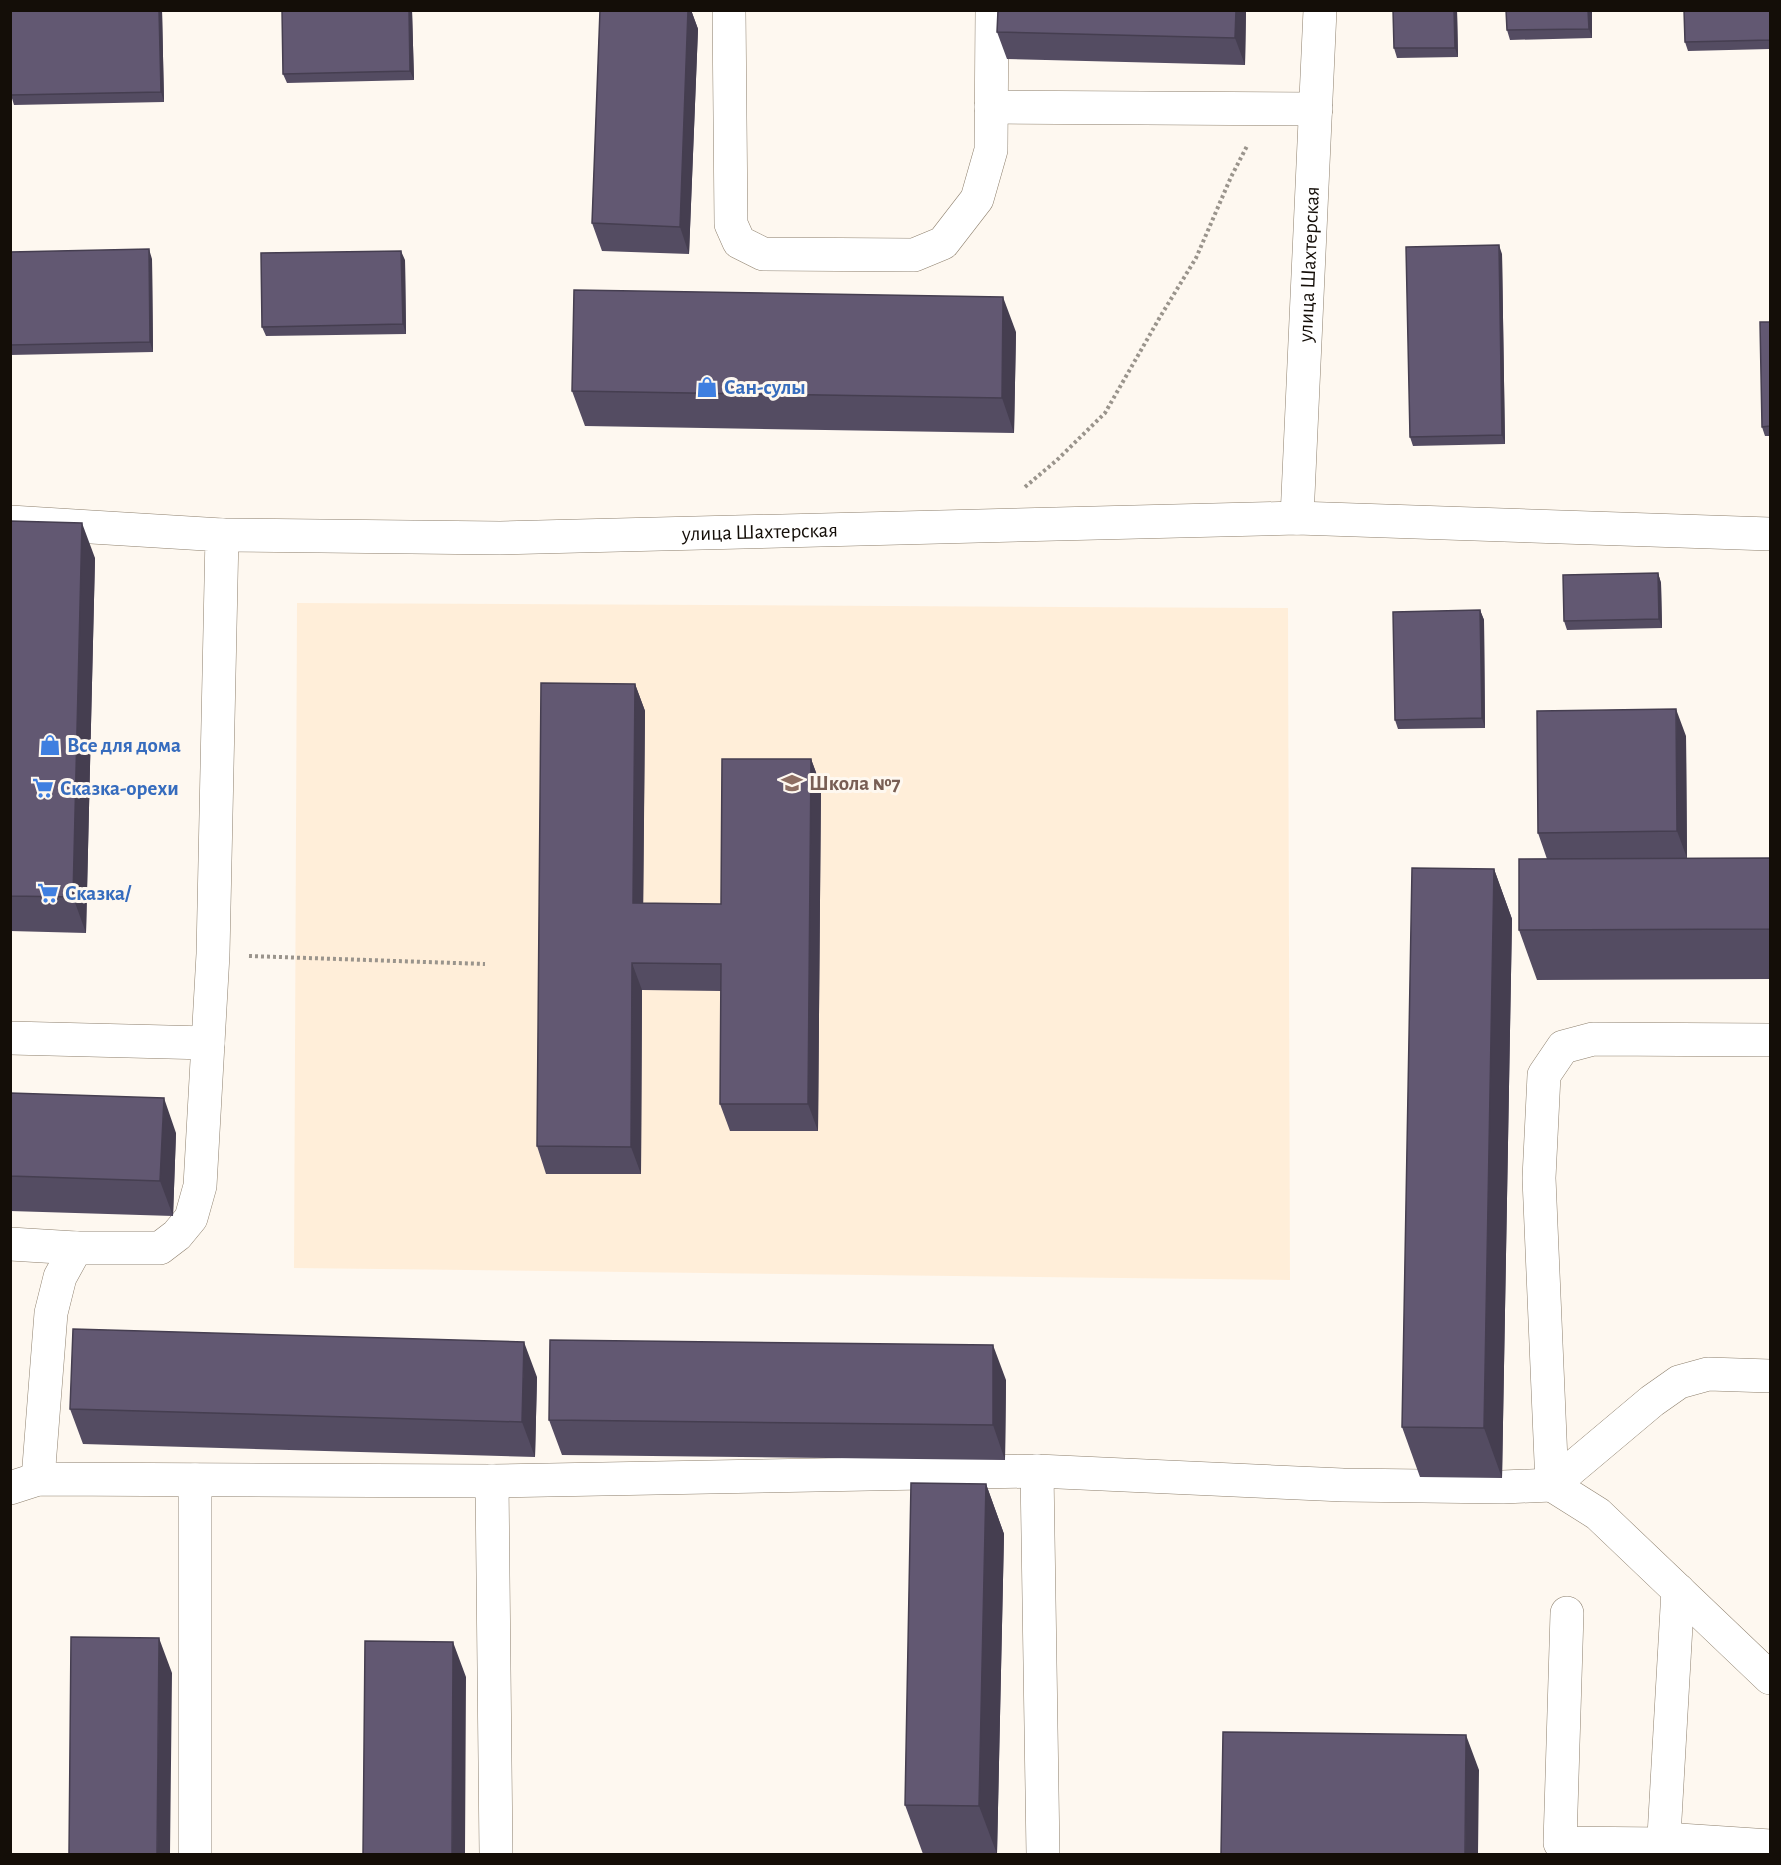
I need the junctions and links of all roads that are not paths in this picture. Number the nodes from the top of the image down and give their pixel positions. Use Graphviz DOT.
graph roads {
  1 [pos="729,10"];
  2 [pos="992,10"];
  3 [pos="1320,10"];
  4 [pos="991,107"];
  5 [pos="1316,109"];
  6 [pos="1297,518"];
  7 [pos="10,522"];
  8 [pos="1770,534"];
  9 [pos="222,535"];
  10 [pos="10,1038"];
  11 [pos="1770,1040"];
  12 [pos="208,1043"];
  13 [pos="10,1244"];
  14 [pos="76,1248"];
  15 [pos="1770,1376"];
  16 [pos="1037,1470"];
  17 [pos="195,1480"];
  18 [pos="492,1481"];
  19 [pos="24,1484"];
  20 [pos="1552,1485"];
  21 [pos="1678,1590"];
  22 [pos="1567,1613"];
  23 [pos="1770,1678"];
  24 [pos="1663,1846"];
  25 [pos="1770,1846"];
  26 [pos="1559,1849"];
  27 [pos="195,1854"];
  28 [pos="496,1854"];
  29 [pos="1043,1854"];
  1 -- 4 [label="street"];
  2 -- 4 [label="street"];
  3 -- 5 [label="street, улица Шахтерская"];
  4 -- 5 [label="street"];
  5 -- 6 [label="street, улица Шахтерская"];
  6 -- 8 [label="street, улица Шахтерская"];
  6 -- 9 [label="street, улица Шахтерская"];
  7 -- 9 [label="street, улица Шахтерская"];
  9 -- 12 [label="street"];
  10 -- 12 [label="street"];
  11 -- 20 [label="street"];
  12 -- 14 [label="street"];
  13 -- 14 [label="street"];
  14 -- 19 [label="street"];
  15 -- 20 [label="street"];
  16 -- 18 [label="street"];
  16 -- 20 [label="street"];
  16 -- 29 [label="street"];
  17 -- 18 [label="street"];
  17 -- 19 [label="street"];
  17 -- 27 [label="street"];
  18 -- 28 [label="street"];
  20 -- 21 [label="street"];
  21 -- 23 [label="street"];
  21 -- 24 [label="street"];
  22 -- 26 [label="street"];
  24 -- 25 [label="street"];
  24 -- 26 [label="street"];
}
